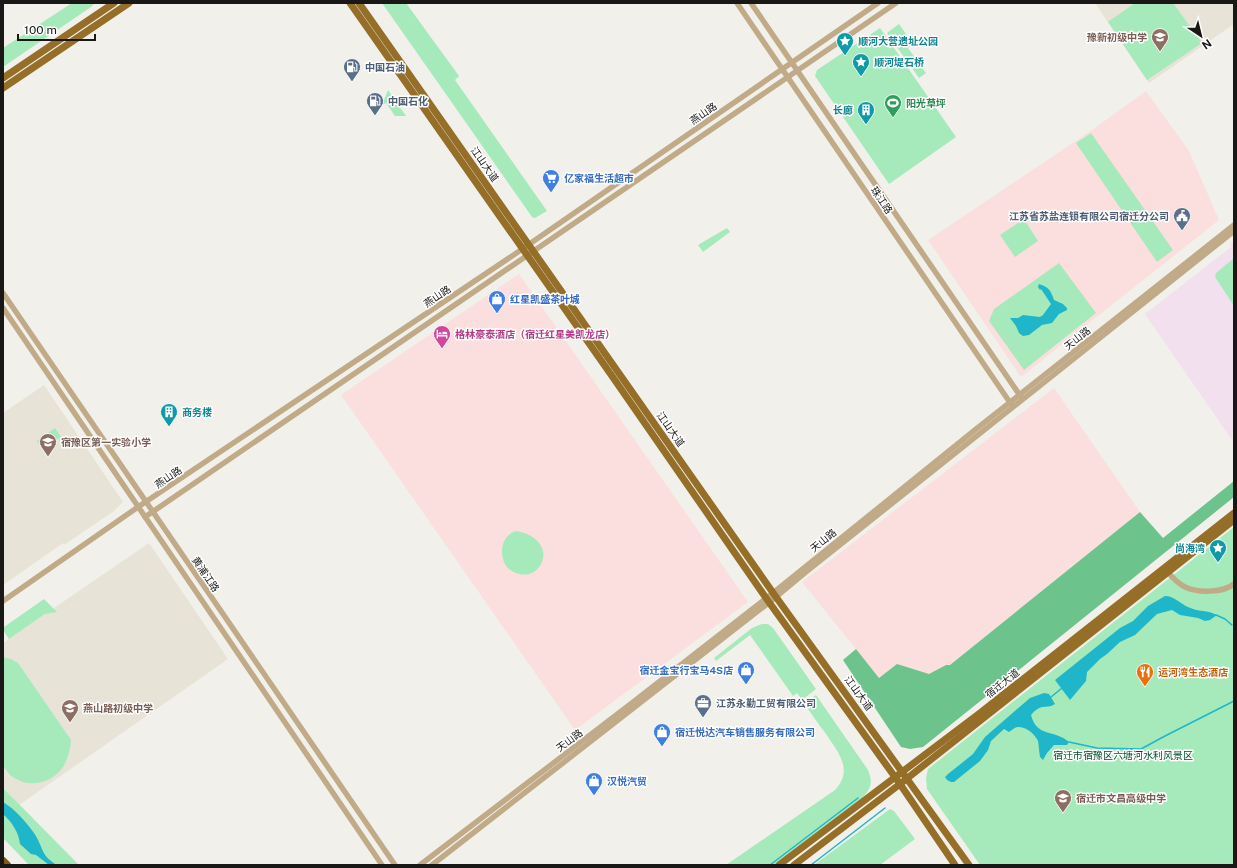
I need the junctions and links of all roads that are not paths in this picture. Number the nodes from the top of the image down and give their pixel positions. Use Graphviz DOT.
graph roads {
  1 [pos="114,3"];
  2 [pos="128,3"];
  3 [pos="350,3"];
  4 [pos="359,3"];
  5 [pos="737,3"];
  6 [pos="751,3"];
  7 [pos="878,3"];
  8 [pos="896,3"];
  9 [pos="792,62"];
  10 [pos="782,69"];
  11 [pos="797,70"];
  12 [pos="787,77"];
  13 [pos="3,78"];
  14 [pos="3,88"];
  15 [pos="1234,225"];
  16 [pos="1234,231"];
  17 [pos="529,244"];
  18 [pos="522,249"];
  19 [pos="534,251"];
  20 [pos="527,256"];
  21 [pos="3,293"];
  22 [pos="3,308"];
  23 [pos="1021,397"];
  24 [pos="1011,405"];
  25 [pos="146,502"];
  26 [pos="138,507"];
  27 [pos="152,512"];
  28 [pos="1234,513"];
  29 [pos="145,517"];
  30 [pos="1234,520"];
  31 [pos="1166,570"];
  32 [pos="1234,585"];
  33 [pos="775,595"];
  34 [pos="767,600"];
  35 [pos="3,601"];
  36 [pos="906,775"];
  37 [pos="898,781"];
  38 [pos="3,861"];
  39 [pos="7,865"];
  40 [pos="382,865"];
  41 [pos="395,865"];
  42 [pos="420,865"];
  43 [pos="432,865"];
  44 [pos="779,865"];
  45 [pos="794,865"];
  46 [pos="955,865"];
  47 [pos="970,865"];
  1 -- 13 [label="main road"];
  2 -- 14 [label="main road"];
  3 -- 18 [label="main road, 江山大道"];
  4 -- 17 [label="main road, 江山大道"];
  5 -- 10 [label="street, 珠江路"];
  6 -- 9 [label="street, 珠江路"];
  7 -- 9 [label="street, 燕山路"];
  8 -- 11 [label="street, 燕山路"];
  9 -- 10 [label="street, 燕山路"];
  9 -- 11 [label="street, 珠江路"];
  10 -- 12 [label="street, 珠江路"];
  10 -- 17 [label="street, 燕山路"];
  11 -- 12 [label="street, 燕山路"];
  11 -- 23 [label="street, 珠江路"];
  12 -- 19 [label="street, 燕山路"];
  12 -- 24 [label="street, 珠江路"];
  15 -- 23 [label="street, 天山路"];
  16 -- 23 [label="street, 天山路"];
  17 -- 18 [label="street, 燕山路"];
  17 -- 19 [label="main road, 江山大道"];
  18 -- 20 [label="main road, 江山大道"];
  18 -- 25 [label="street, 燕山路"];
  19 -- 20 [label="street, 燕山路"];
  19 -- 33 [label="main road, 江山大道"];
  20 -- 27 [label="street, 燕山路"];
  20 -- 34 [label="main road, 江山大道"];
  21 -- 25 [label="street, 黄浦江路"];
  22 -- 26 [label="street, 黄浦江路"];
  23 -- 24 [label="street, 天山路"];
  24 -- 33 [label="street, 天山路"];
  25 -- 26 [label="street, 燕山路"];
  25 -- 27 [label="street, 黄浦江路"];
  26 -- 29 [label="street, 黄浦江路"];
  26 -- 35 [label="street, 燕山路"];
  27 -- 29 [label="street, 燕山路"];
  27 -- 41 [label="street, 黄浦江路"];
  28 -- 31 [label="main road, 宿迁大道"];
  29 -- 40 [label="street, 黄浦江路"];
  30 -- 31 [label="main road, 宿迁大道"];
  31 -- 32 [label="street"];
  31 -- 36 [label="main road, 宿迁大道"];
  33 -- 34 [label="street, 天山路"];
  33 -- 36 [label="main road, 江山大道"];
  34 -- 37 [label="main road, 江山大道"];
  34 -- 42 [label="street, 天山路"];
  34 -- 43 [label="street, 天山路"];
  36 -- 37 [label="main road, 宿迁大道"];
  36 -- 47 [label="main road, 江山大道"];
  37 -- 44 [label="main road, 宿迁大道"];
  37 -- 45 [label="main road, 宿迁大道"];
  37 -- 46 [label="main road, 江山大道"];
  38 -- 39 [label="highway"];
}
